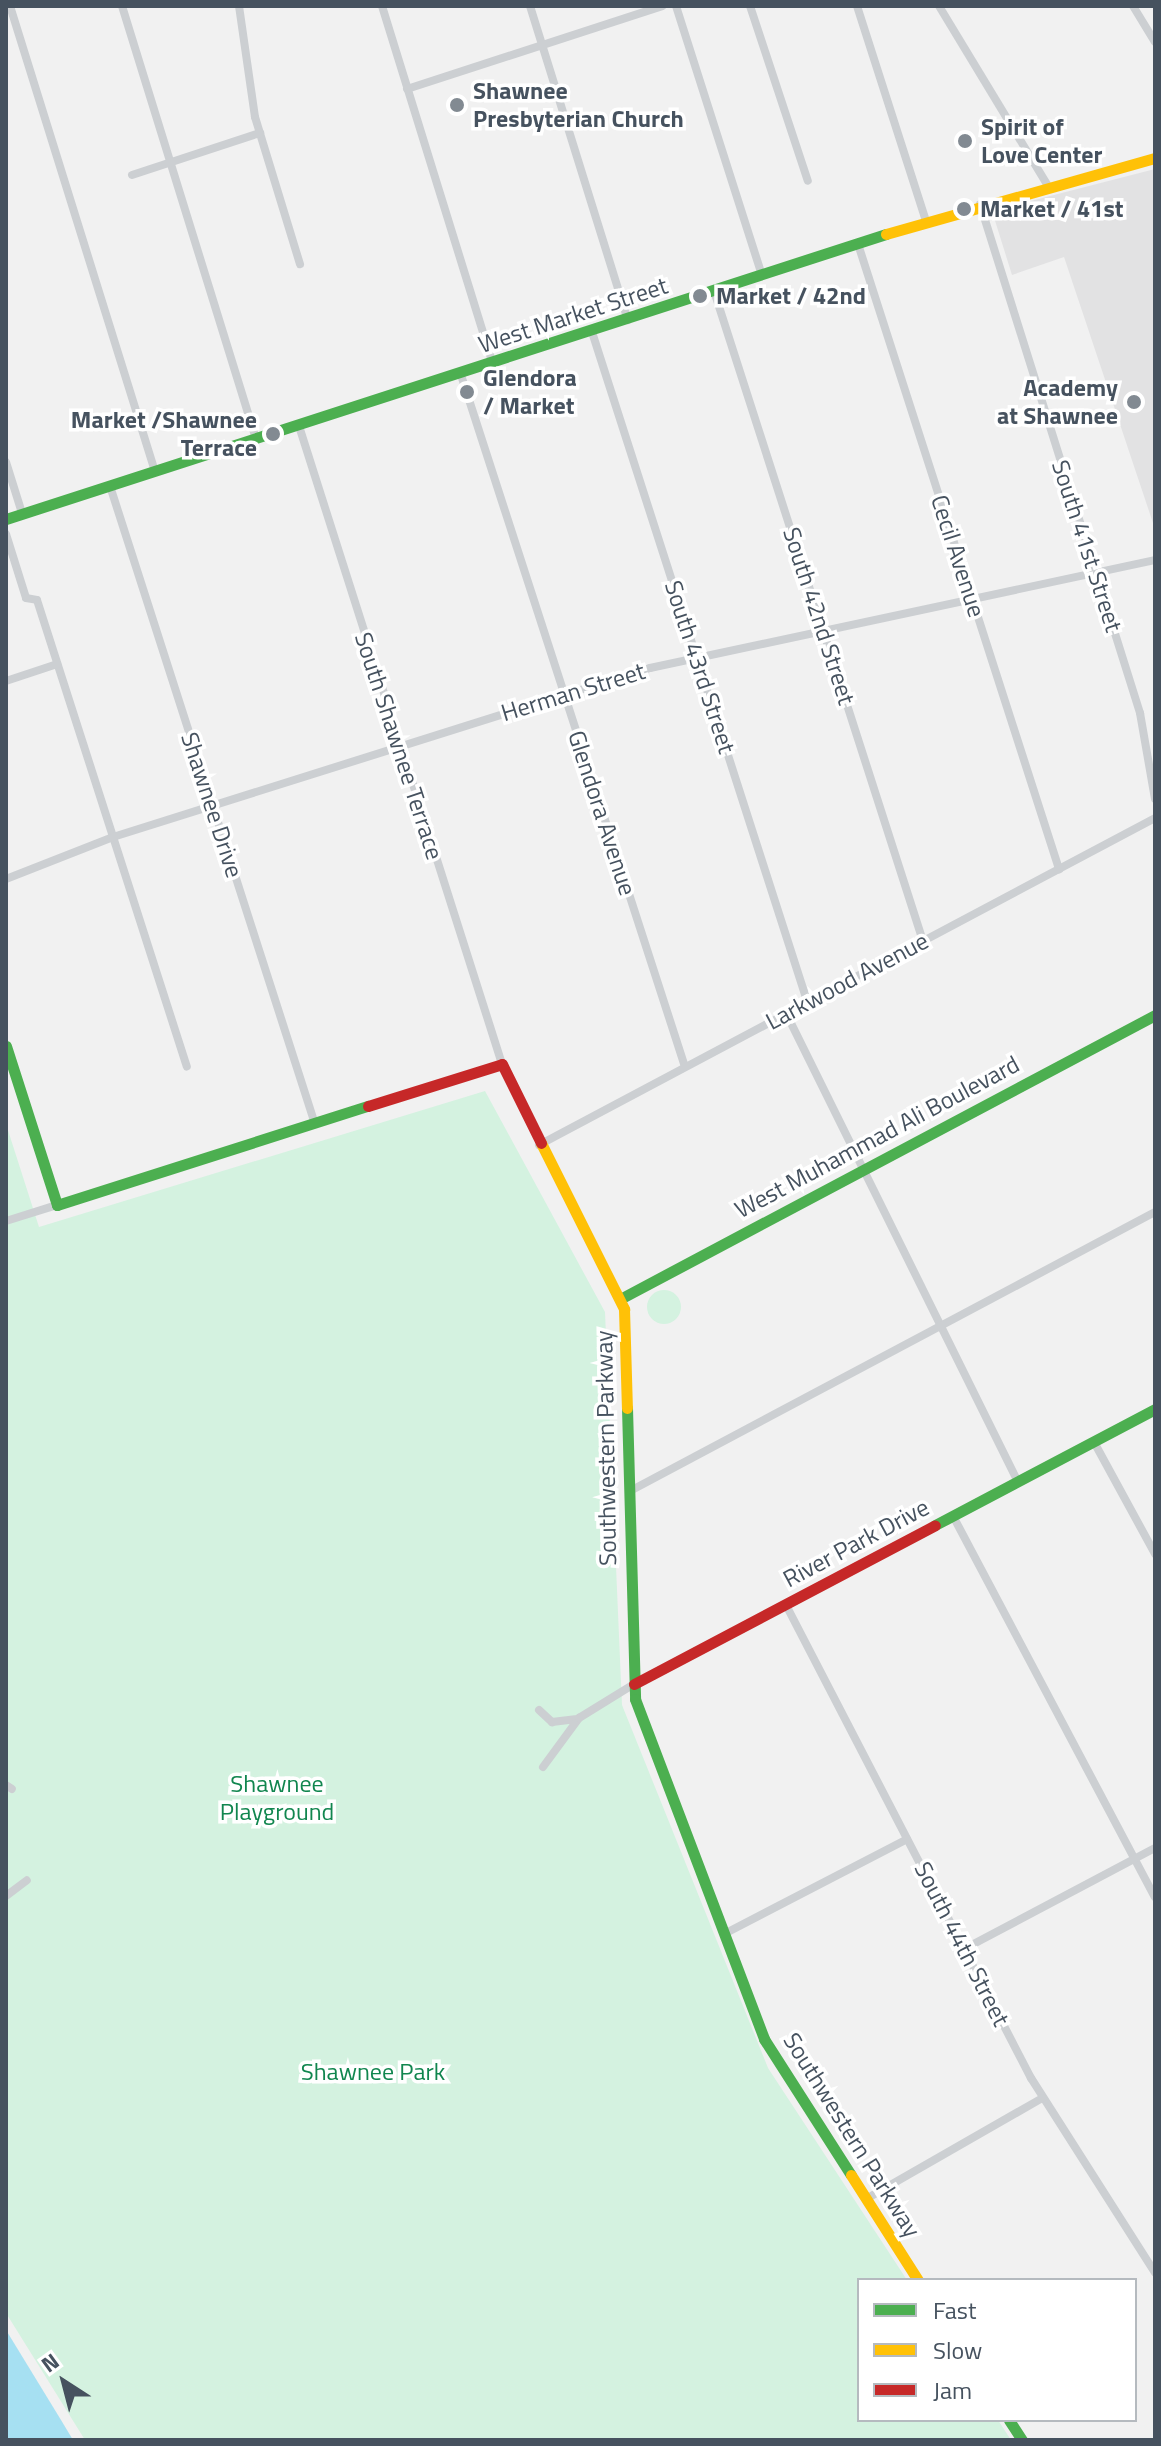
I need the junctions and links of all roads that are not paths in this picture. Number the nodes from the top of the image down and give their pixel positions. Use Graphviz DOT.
graph roads {
  1 [pos="10,6"];
  2 [pos="122,6"];
  3 [pos="239,6"];
  4 [pos="382,6"];
  5 [pos="530,6"];
  6 [pos="663,6"];
  7 [pos="676,6"];
  8 [pos="750,6"];
  9 [pos="857,6"];
  10 [pos="939,6"];
  11 [pos="1133,6"];
  12 [pos="1155,42"];
  13 [pos="543,45"];
  14 [pos="407,89"];
  15 [pos="260,133"];
  16 [pos="1155,158"];
  17 [pos="171,162"];
  18 [pos="132,175"];
  19 [pos="808,181"];
  20 [pos="1048,186"];
  21 [pos="980,204"];
  22 [pos="926,221"];
  23 [pos="858,244"];
  24 [pos="300,264"];
  25 [pos="762,276"];
  26 [pos="714,291"];
  27 [pos="628,320"];
  28 [pos="592,332"];
  29 [pos="493,365"];
  30 [pos="461,375"];
  31 [pos="299,426"];
  32 [pos="256,440"];
  33 [pos="6,462"];
  34 [pos="155,472"];
  35 [pos="110,486"];
  36 [pos="22,513"];
  37 [pos="6,519"];
  38 [pos="6,534"];
  39 [pos="1155,560"];
  40 [pos="1096,574"];
  41 [pos="972,600"];
  42 [pos="823,631"];
  43 [pos="697,658"];
  44 [pos="57,664"];
  45 [pos="6,681"];
  46 [pos="563,694"];
  47 [pos="399,746"];
  48 [pos="1155,799"];
  49 [pos="213,805"];
  50 [pos="1155,818"];
  51 [pos="113,837"];
  52 [pos="1059,869"];
  53 [pos="6,879"];
  54 [pos="923,941"];
  55 [pos="807,1001"];
  56 [pos="786,1013"];
  57 [pos="1155,1015"];
  58 [pos="6,1046"];
  59 [pos="502,1064"];
  60 [pos="187,1066"];
  61 [pos="685,1067"];
  62 [pos="315,1124"];
  63 [pos="539,1145"];
  64 [pos="863,1169"];
  65 [pos="57,1205"];
  66 [pos="1155,1212"];
  67 [pos="6,1221"];
  68 [pos="620,1299"];
  69 [pos="941,1326"];
  70 [pos="1155,1409"];
  71 [pos="1094,1442"];
  72 [pos="1018,1482"];
  73 [pos="630,1491"];
  74 [pos="953,1516"];
  75 [pos="1155,1554"];
  76 [pos="786,1605"];
  77 [pos="634,1684"];
  78 [pos="539,1710"];
  79 [pos="579,1718"];
  80 [pos="543,1767"];
  81 [pos="907,1839"];
  82 [pos="1155,1848"];
  83 [pos="1134,1859"];
  84 [pos="27,1880"];
  85 [pos="6,1896"];
  86 [pos="1155,1897"];
  87 [pos="724,1934"];
  88 [pos="964,1949"];
  89 [pos="1042,2098"];
  90 [pos="866,2199"];
  91 [pos="1155,2273"];
  92 [pos="917,2278"];
  93 [pos="1010,2422"];
  94 [pos="1022,2440"];
  1 -- 34 [label="street"];
  2 -- 17 [label="street"];
  3 -- 15 [label="street"];
  4 -- 14 [label="street"];
  5 -- 13 [label="street"];
  6 -- 13 [label="street"];
  7 -- 25 [label="street"];
  8 -- 19 [label="street"];
  9 -- 22 [label="street"];
  10 -- 20 [label="street"];
  11 -- 12 [label="street"];
  13 -- 14 [label="street"];
  13 -- 27 [label="street"];
  14 -- 29 [label="street"];
  15 -- 17 [label="street"];
  15 -- 24 [label="street"];
  16 -- 20 [label="street, West Market Street"];
  17 -- 18 [label="street"];
  17 -- 32 [label="street"];
  20 -- 21 [label="street, West Market Street"];
  21 -- 22 [label="street, West Market Street"];
  21 -- 40 [label="street, South 41st Street"];
  22 -- 23 [label="street, West Market Street"];
  23 -- 25 [label="street, West Market Street"];
  23 -- 41 [label="street, Cecil Avenue"];
  25 -- 26 [label="street, West Market Street"];
  26 -- 27 [label="street, West Market Street"];
  26 -- 42 [label="street, South 42nd Street"];
  27 -- 28 [label="street, West Market Street"];
  28 -- 29 [label="street, West Market Street"];
  28 -- 43 [label="street, South 43rd Street"];
  29 -- 30 [label="street, West Market Street"];
  30 -- 31 [label="street, West Market Street"];
  30 -- 46 [label="street, Glendora Avenue"];
  31 -- 32 [label="street, West Market Street"];
  31 -- 47 [label="street, South Shawnee Terrace"];
  32 -- 34 [label="street, West Market Street"];
  33 -- 36 [label="street"];
  34 -- 35 [label="street, West Market Street"];
  35 -- 36 [label="street, West Market Street"];
  35 -- 49 [label="street, Shawnee Drive"];
  36 -- 37 [label="street, West Market Street"];
  38 -- 44 [label="street"];
  39 -- 40 [label="street, Herman Street"];
  40 -- 41 [label="street, Herman Street"];
  40 -- 48 [label="street, South 41st Street"];
  41 -- 42 [label="street, Herman Street"];
  41 -- 52 [label="street, Cecil Avenue"];
  42 -- 43 [label="street, Herman Street"];
  42 -- 54 [label="street, South 42nd Street"];
  43 -- 46 [label="street, Herman Street"];
  43 -- 55 [label="street, South 43rd Street"];
  44 -- 45 [label="street"];
  44 -- 51 [label="street"];
  46 -- 47 [label="street, Herman Street"];
  46 -- 61 [label="street, Glendora Avenue"];
  47 -- 49 [label="street, Herman Street"];
  47 -- 59 [label="street, South Shawnee Terrace"];
  49 -- 51 [label="street, Herman Street"];
  49 -- 62 [label="street, Shawnee Drive"];
  50 -- 52 [label="street, Larkwood Avenue"];
  51 -- 53 [label="street, Herman Street"];
  51 -- 60 [label="street"];
  52 -- 54 [label="street, Larkwood Avenue"];
  54 -- 55 [label="street, Larkwood Avenue"];
  55 -- 56 [label="street, Larkwood Avenue"];
  56 -- 61 [label="street, Larkwood Avenue"];
  56 -- 64 [label="street"];
  57 -- 64 [label="street, West Muhammad Ali Boulevard"];
  58 -- 65 [label="street"];
  59 -- 62 [label="street"];
  59 -- 63 [label="street, Southwestern Parkway"];
  61 -- 63 [label="street, Larkwood Avenue"];
  62 -- 65 [label="street"];
  63 -- 68 [label="street, Southwestern Parkway"];
  64 -- 68 [label="street, West Muhammad Ali Boulevard"];
  64 -- 69 [label="street"];
  65 -- 67 [label="street"];
  66 -- 69 [label="street"];
  68 -- 73 [label="street, Southwestern Parkway"];
  69 -- 72 [label="street"];
  69 -- 73 [label="street"];
  70 -- 71 [label="street, River Park Drive"];
  71 -- 72 [label="street, River Park Drive"];
  71 -- 75 [label="street"];
  72 -- 74 [label="street, River Park Drive"];
  73 -- 77 [label="street, Southwestern Parkway"];
  74 -- 76 [label="street, River Park Drive"];
  74 -- 83 [label="street"];
  76 -- 77 [label="street, River Park Drive"];
  76 -- 81 [label="street, South 44th Street"];
  77 -- 79 [label="street, River Park Drive"];
  77 -- 87 [label="street, Southwestern Parkway"];
  78 -- 79 [label="street"];
  79 -- 80 [label="street, River Park Drive"];
  81 -- 87 [label="street"];
  81 -- 88 [label="street, South 44th Street"];
  82 -- 83 [label="street"];
  83 -- 86 [label="street"];
  83 -- 88 [label="street"];
  84 -- 85 [label="street"];
  87 -- 90 [label="street, Southwestern Parkway"];
  88 -- 89 [label="street, South 44th Street"];
  89 -- 90 [label="street"];
  89 -- 91 [label="street, South 44th Street"];
  90 -- 92 [label="street, Southwestern Parkway"];
  93 -- 94 [label="street"];
}
